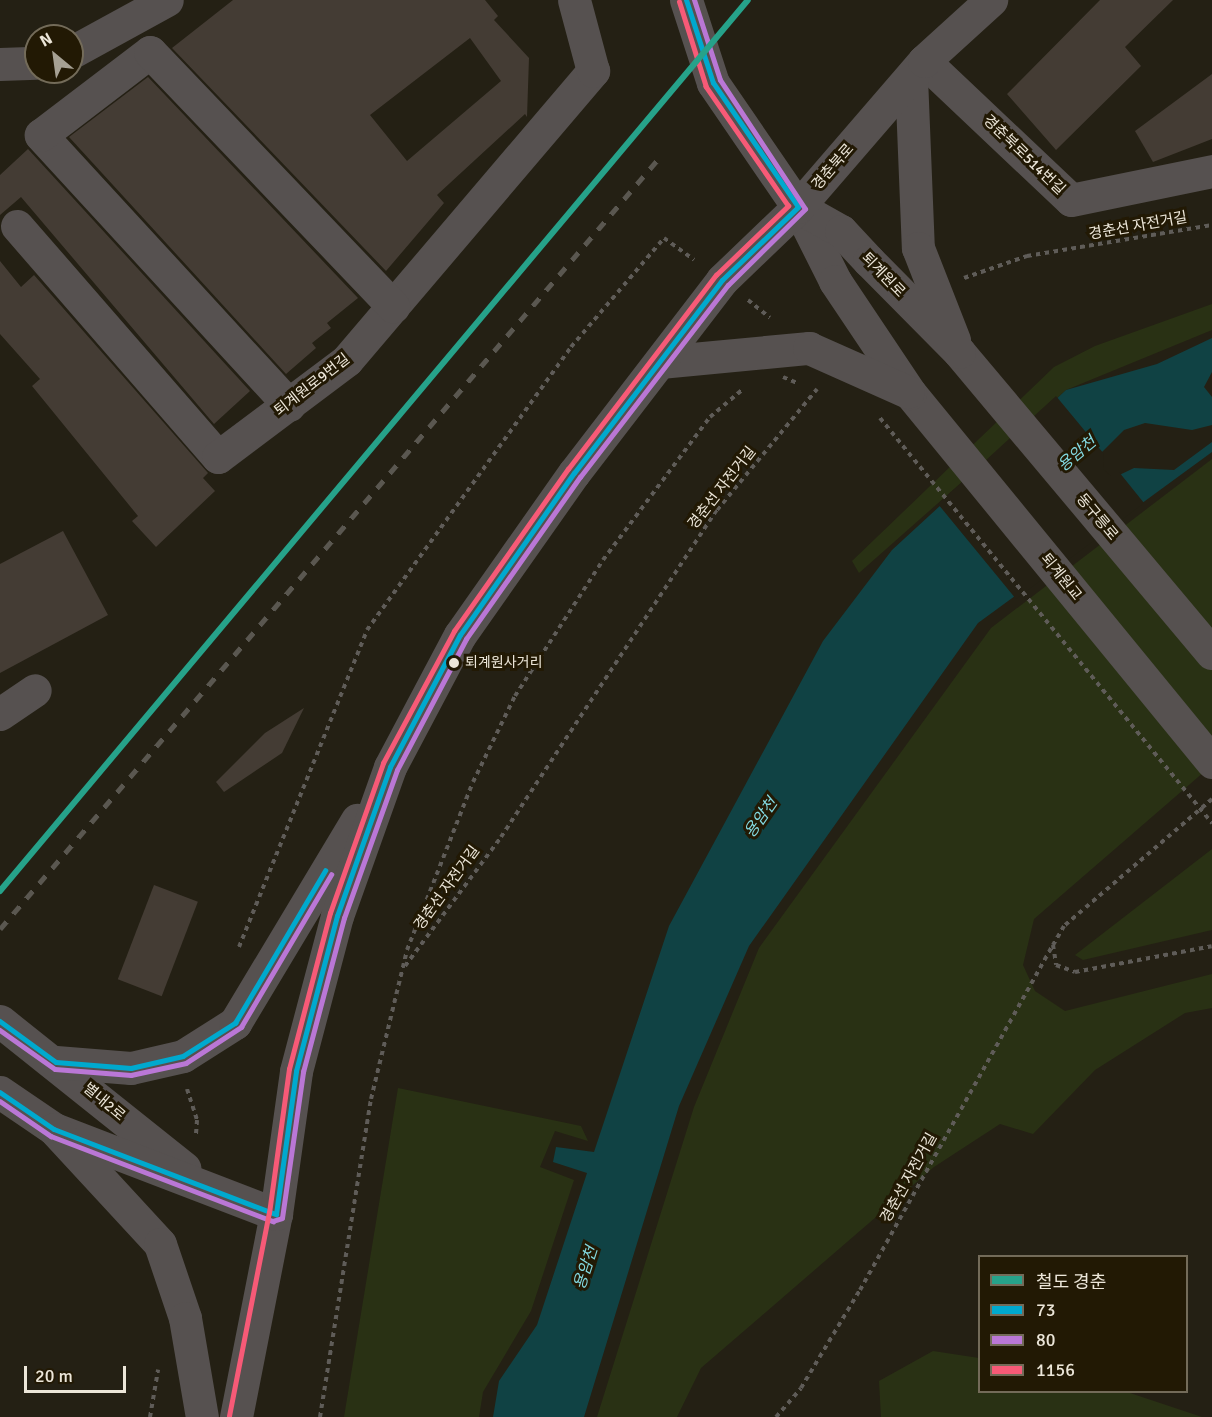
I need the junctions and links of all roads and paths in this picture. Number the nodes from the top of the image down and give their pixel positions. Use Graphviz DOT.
graph roads {
  1 [pos="167,0"];
  2 [pos="574,0"];
  3 [pos="686,0"];
  4 [pos="991,0"];
  5 [pos="84,45"];
  6 [pos="24,63"];
  7 [pos="0,64"];
  8 [pos="918,69"];
  9 [pos="1212,171"];
  10 [pos="798,207"];
  11 [pos="1212,225"];
  12 [pos="17,226"];
  13 [pos="953,282"];
  14 [pos="393,306"];
  15 [pos="959,352"];
  16 [pos="660,362"];
  17 [pos="783,377"];
  18 [pos="773,380"];
  19 [pos="822,382"];
  20 [pos="746,387"];
  21 [pos="909,393"];
  22 [pos="288,405"];
  23 [pos="876,412"];
  24 [pos="1212,653"];
  25 [pos="35,690"];
  26 [pos="0,714"];
  27 [pos="1212,762"];
  28 [pos="390,767"];
  29 [pos="1212,799"];
  30 [pos="1212,824"];
  31 [pos="1053,945"];
  32 [pos="1212,946"];
  33 [pos="403,969"];
  34 [pos="0,1021"];
  35 [pos="56,1062"];
  36 [pos="0,1092"];
  37 [pos="54,1129"];
  38 [pos="207,1186"];
  39 [pos="276,1214"];
  40 [pos="202,1417"];
  41 [pos="236,1417"];
  42 [pos="320,1417"];
  43 [pos="776,1417"];
  1 -- 5 [label="street"];
  2 -- 14 [label="street, 퇴계원로9번길"];
  3 -- 10 [label="street, 퇴계원로"];
  4 -- 8 [label="street, 경춘북로"];
  6 -- 7 [label="street"];
  8 -- 9 [label="street, 경춘북로514번길"];
  8 -- 10 [label="street, 경춘북로"];
  8 -- 15 [label="street, bridge"];
  10 -- 15 [label="street, 퇴계원로, bridge"];
  10 -- 16 [label="street, 경춘북로"];
  10 -- 21 [label="street, 퇴계원로, bridge"];
  11 -- 13 [label="path, 경춘선 자전거길"];
  12 -- 22 [label="street, 퇴계원로9번길"];
  14 -- 22 [label="street, 퇴계원로9번길"];
  14 -- 22 [label="street"];
  15 -- 24 [label="street, 동구릉로"];
  16 -- 21 [label="street, bridge"];
  16 -- 28 [label="street, 경춘북로"];
  17 -- 18 [label="path"];
  19 -- 33 [label="path, 경춘선 자전거길"];
  20 -- 33 [label="path"];
  21 -- 27 [label="street, 퇴계원교"];
  23 -- 30 [label="path, bridge"];
  25 -- 26 [label="street"];
  28 -- 35 [label="street"];
  28 -- 39 [label="street, 경춘북로"];
  29 -- 31 [label="path, 경춘선 자전거길"];
  31 -- 32 [label="path"];
  31 -- 43 [label="path, 경춘선 자전거길"];
  33 -- 42 [label="path"];
  34 -- 35 [label="street, 별내2로"];
  35 -- 38 [label="street, 별내2로"];
  36 -- 37 [label="street, 별내2로"];
  37 -- 38 [label="street, 별내2로"];
  37 -- 40 [label="street"];
  38 -- 39 [label="street, 별내2로"];
  39 -- 41 [label="street, 경춘북로"];
}
